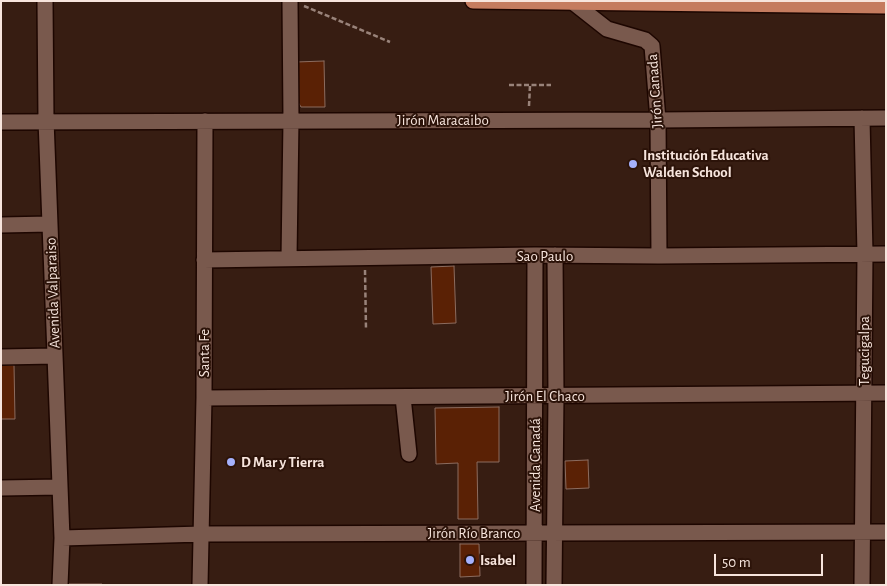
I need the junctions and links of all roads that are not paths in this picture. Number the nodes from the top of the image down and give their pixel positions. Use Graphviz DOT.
graph roads {
  1 [pos="44,1"];
  2 [pos="473,1"];
  3 [pos="626,2"];
  4 [pos="652,2"];
  5 [pos="295,3"];
  6 [pos="574,3"];
  7 [pos="886,6"];
  8 [pos="862,118"];
  9 [pos="886,118"];
  10 [pos="46,120"];
  11 [pos="291,120"];
  12 [pos="658,120"];
  13 [pos="205,121"];
  14 [pos="1,122"];
  15 [pos="50,224"];
  16 [pos="1,225"];
  17 [pos="865,254"];
  18 [pos="886,254"];
  19 [pos="535,255"];
  20 [pos="555,256"];
  21 [pos="659,256"];
  22 [pos="289,258"];
  23 [pos="204,260"];
  24 [pos="55,356"];
  25 [pos="1,357"];
  26 [pos="886,393"];
  27 [pos="864,394"];
  28 [pos="536,396"];
  29 [pos="556,396"];
  30 [pos="403,397"];
  31 [pos="204,398"];
  32 [pos="410,454"];
  33 [pos="60,487"];
  34 [pos="1,488"];
  35 [pos="862,532"];
  36 [pos="886,532"];
  37 [pos="535,533"];
  38 [pos="202,534"];
  39 [pos="555,534"];
  40 [pos="62,538"];
  41 [pos="60,585"];
  42 [pos="200,585"];
  43 [pos="534,585"];
  44 [pos="554,585"];
  45 [pos="862,585"];
  1 -- 10 [label="street, Avenida Valparaiso"];
  2 -- 6 [label="main road"];
  3 -- 4 [label="main road"];
  3 -- 6 [label="main road"];
  4 -- 7 [label="main road"];
  5 -- 11 [label="street"];
  6 -- 12 [label="street, Jirón Canada"];
  8 -- 9 [label="street, Jirón Maracaibo"];
  8 -- 12 [label="street, Jirón Maracaibo"];
  8 -- 17 [label="street, Tegucigalpa"];
  10 -- 13 [label="street, Jirón Maracaibo"];
  10 -- 14 [label="street, Jirón Maracaibo"];
  10 -- 15 [label="street, Avenida Valparaiso"];
  11 -- 12 [label="street, Jirón Maracaibo"];
  11 -- 13 [label="street, Jirón Maracaibo"];
  11 -- 22 [label="street"];
  12 -- 21 [label="street, Jirón Canada"];
  13 -- 23 [label="street, Santa Fe"];
  15 -- 16 [label="street"];
  15 -- 24 [label="street, Avenida Valparaiso"];
  17 -- 18 [label="street, Sao Paulo"];
  17 -- 21 [label="street, Sao Paulo"];
  17 -- 27 [label="street, Tegucigalpa"];
  19 -- 20 [label="street, Sao Paulo"];
  19 -- 22 [label="street, Sao Paulo"];
  19 -- 28 [label="street, Avenida Canadá"];
  20 -- 21 [label="street, Sao Paulo"];
  20 -- 29 [label="street, Avenida Canadá"];
  22 -- 23 [label="street, Sao Paulo"];
  23 -- 31 [label="street, Santa Fe"];
  24 -- 25 [label="street"];
  24 -- 33 [label="street, Avenida Valparaiso"];
  26 -- 27 [label="street, Jirón El Chaco"];
  27 -- 29 [label="street, Jirón El Chaco"];
  27 -- 35 [label="street, Tegucigalpa"];
  28 -- 29 [label="street, Jirón El Chaco"];
  28 -- 30 [label="street, Jirón El Chaco"];
  28 -- 37 [label="street, Avenida Canadá"];
  29 -- 39 [label="street, Avenida Canadá"];
  30 -- 31 [label="street, Jirón El Chaco"];
  30 -- 32 [label="street"];
  31 -- 38 [label="street, Santa Fe"];
  33 -- 34 [label="street"];
  33 -- 40 [label="street, Avenida Valparaiso"];
  35 -- 36 [label="street, Jirón Río Branco"];
  35 -- 39 [label="street, Jirón Río Branco"];
  35 -- 45 [label="street, Tegucigalpa"];
  37 -- 38 [label="street, Jirón Río Branco"];
  37 -- 39 [label="street, Jirón Río Branco"];
  37 -- 43 [label="street, Avenida Canadá"];
  38 -- 40 [label="street, Jirón Río Branco"];
  38 -- 42 [label="street, Santa Fe"];
  39 -- 44 [label="street, Avenida Canadá"];
  40 -- 41 [label="street, Avenida Valparaiso"];
}
